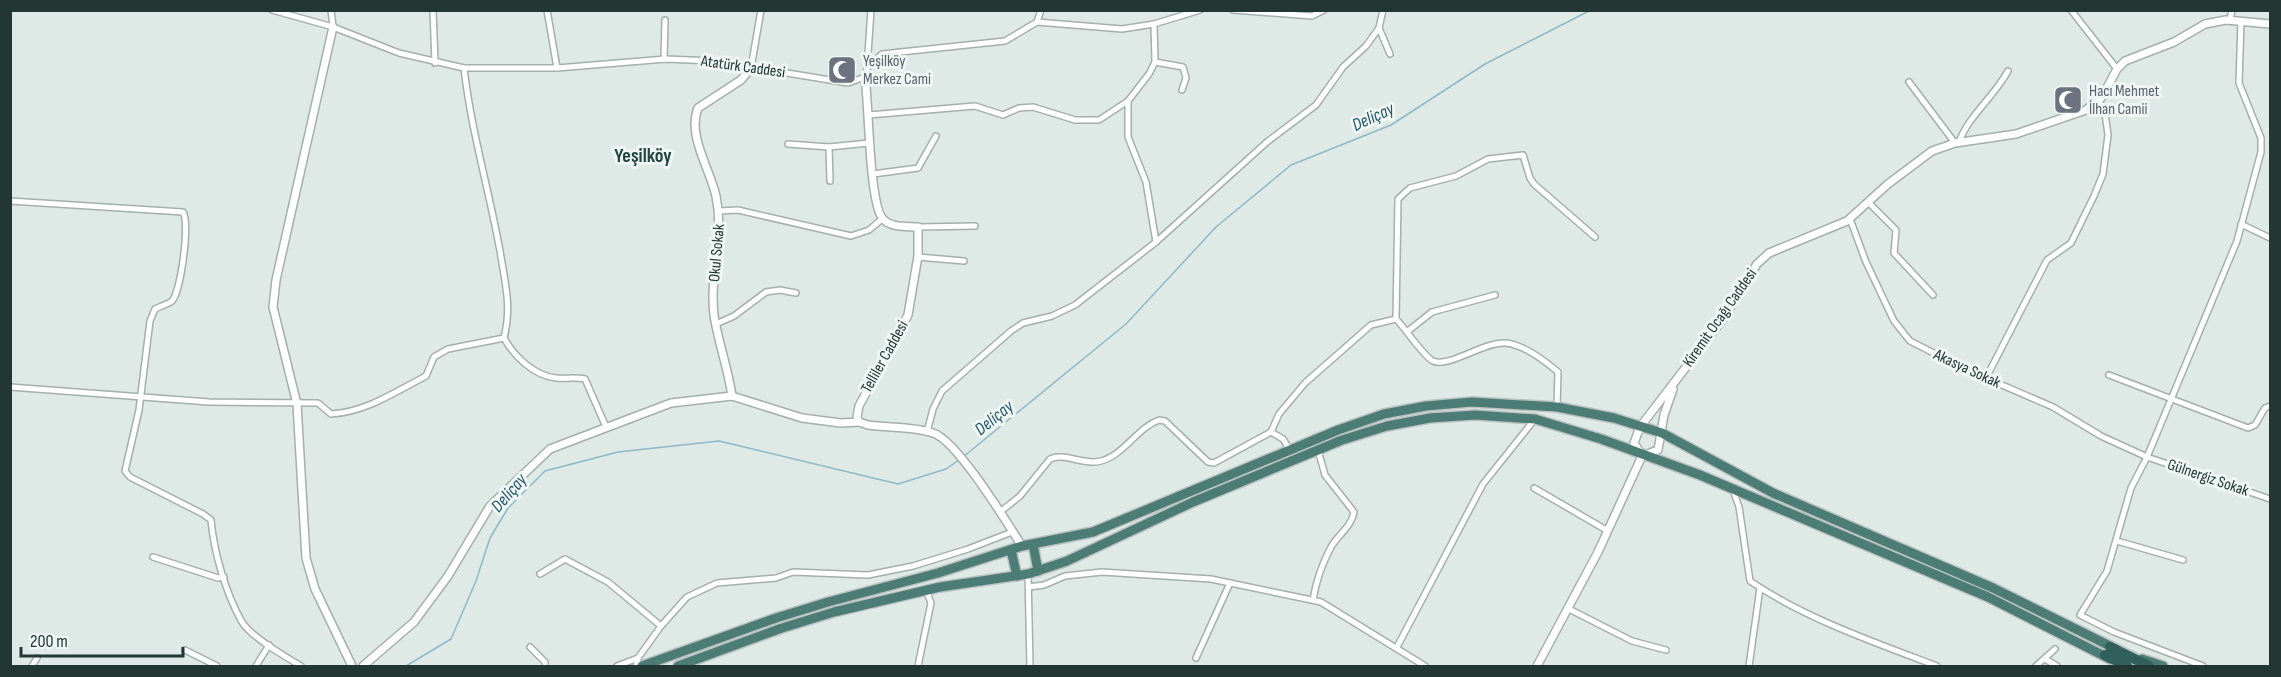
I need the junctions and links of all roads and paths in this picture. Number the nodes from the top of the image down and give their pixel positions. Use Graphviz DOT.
graph roads {
  1 [pos="272,10"];
  2 [pos="331,10"];
  3 [pos="433,10"];
  4 [pos="547,10"];
  5 [pos="761,10"];
  6 [pos="871,10"];
  7 [pos="1041,10"];
  8 [pos="1200,10"];
  9 [pos="1233,10"];
  10 [pos="1324,10"];
  11 [pos="1383,10"];
  12 [pos="2071,10"];
  13 [pos="2232,10"];
  14 [pos="665,20"];
  15 [pos="2230,20"];
  16 [pos="2241,21"];
  17 [pos="1037,22"];
  18 [pos="1154,24"];
  19 [pos="2271,24"];
  20 [pos="333,27"];
  21 [pos="1379,28"];
  22 [pos="1390,54"];
  23 [pos="664,59"];
  24 [pos="1155,62"];
  25 [pos="435,63"];
  26 [pos="464,68"];
  27 [pos="557,68"];
  28 [pos="751,68"];
  29 [pos="867,68"];
  30 [pos="2117,69"];
  31 [pos="2008,71"];
  32 [pos="865,77"];
  33 [pos="1909,82"];
  34 [pos="1182,90"];
  35 [pos="2099,100"];
  36 [pos="1128,101"];
  37 [pos="868,115"];
  38 [pos="936,136"];
  39 [pos="869,142"];
  40 [pos="1957,142"];
  41 [pos="789,144"];
  42 [pos="829,147"];
  43 [pos="873,174"];
  44 [pos="830,181"];
  45 [pos="10,201"];
  46 [pos="1868,202"];
  47 [pos="719,211"];
  48 [pos="882,219"];
  49 [pos="1850,219"];
  50 [pos="2241,224"];
  51 [pos="975,225"];
  52 [pos="918,227"];
  53 [pos="1595,237"];
  54 [pos="2271,238"];
  55 [pos="1156,242"];
  56 [pos="918,257"];
  57 [pos="964,261"];
  58 [pos="796,293"];
  59 [pos="1495,295"];
  60 [pos="1933,295"];
  61 [pos="1396,319"];
  62 [pos="716,324"];
  63 [pos="1408,331"];
  64 [pos="504,338"];
  65 [pos="2109,375"];
  66 [pos="1986,378"];
  67 [pos="1675,382"];
  68 [pos="10,387"];
  69 [pos="732,396"];
  70 [pos="141,398"];
  71 [pos="2170,398"];
  72 [pos="297,404"];
  73 [pos="2271,406"];
  74 [pos="1557,407"];
  75 [pos="1535,419"];
  76 [pos="859,422"];
  77 [pos="606,427"];
  78 [pos="1640,427"];
  79 [pos="927,432"];
  80 [pos="1271,432"];
  81 [pos="1662,433"];
  82 [pos="1290,450"];
  83 [pos="1318,450"];
  84 [pos="1642,456"];
  85 [pos="2146,457"];
  86 [pos="1534,488"];
  87 [pos="1732,488"];
  88 [pos="2271,499"];
  89 [pos="1000,512"];
  90 [pos="1608,531"];
  91 [pos="1012,532"];
  92 [pos="2117,540"];
  93 [pos="1033,544"];
  94 [pos="1022,546"];
  95 [pos="1011,550"];
  96 [pos="153,557"];
  97 [pos="2183,560"];
  98 [pos="1038,570"];
  99 [pos="540,574"];
  100 [pos="1028,574"];
  101 [pos="1017,576"];
  102 [pos="224,577"];
  103 [pos="1230,583"];
  104 [pos="1029,588"];
  105 [pos="1760,588"];
  106 [pos="926,590"];
  107 [pos="1313,600"];
  108 [pos="1567,608"];
  109 [pos="661,626"];
  110 [pos="269,645"];
  111 [pos="530,647"];
  112 [pos="1397,647"];
  113 [pos="185,650"];
  114 [pos="1666,650"];
  115 [pos="2055,650"];
  116 [pos="2107,651"];
  117 [pos="37,658"];
  118 [pos="1196,658"];
  119 [pos="2044,658"];
  120 [pos="640,662"];
  121 [pos="32,666"];
  122 [pos="217,666"];
  123 [pos="256,666"];
  124 [pos="302,666"];
  125 [pos="352,666"];
  126 [pos="363,666"];
  127 [pos="545,666"];
  128 [pos="618,666"];
  129 [pos="636,666"];
  130 [pos="678,666"];
  131 [pos="918,666"];
  132 [pos="1030,666"];
  133 [pos="1425,666"];
  134 [pos="1537,666"];
  135 [pos="1749,666"];
  136 [pos="1937,666"];
  137 [pos="2036,666"];
  138 [pos="2057,666"];
  139 [pos="2122,666"];
  140 [pos="2127,666"];
  141 [pos="2149,666"];
  142 [pos="2163,666"];
  143 [pos="2203,666"];
  1 -- 20 [label="street, Atatürk Caddesi"];
  2 -- 20 [label="street"];
  3 -- 25 [label="street"];
  4 -- 27 [label="street"];
  5 -- 28 [label="street"];
  6 -- 29 [label="street"];
  7 -- 17 [label="street"];
  8 -- 18 [label="street"];
  9 -- 10 [label="street"];
  11 -- 21 [label="street"];
  12 -- 30 [label="street"];
  13 -- 15 [label="street"];
  14 -- 23 [label="street"];
  15 -- 16 [label="street"];
  15 -- 30 [label="street"];
  16 -- 19 [label="street"];
  16 -- 50 [label="street"];
  17 -- 18 [label="street"];
  17 -- 29 [label="street"];
  18 -- 24 [label="street"];
  20 -- 25 [label="street, Atatürk Caddesi"];
  20 -- 72 [label="street"];
  21 -- 22 [label="street"];
  21 -- 55 [label="street"];
  23 -- 27 [label="street, Atatürk Caddesi"];
  23 -- 28 [label="street, Atatürk Caddesi"];
  24 -- 34 [label="street"];
  24 -- 36 [label="street"];
  25 -- 26 [label="street, Atatürk Caddesi"];
  26 -- 27 [label="street, Atatürk Caddesi"];
  26 -- 64 [label="street"];
  28 -- 32 [label="street, Atatürk Caddesi"];
  28 -- 47 [label="street, Okul Sokak"];
  29 -- 32 [label="street"];
  30 -- 35 [label="street"];
  31 -- 40 [label="street"];
  32 -- 37 [label="street"];
  33 -- 40 [label="street"];
  35 -- 40 [label="street, Kiremit Ocağı Caddesi"];
  35 -- 66 [label="street"];
  36 -- 37 [label="street"];
  36 -- 55 [label="street"];
  37 -- 39 [label="street"];
  38 -- 43 [label="street"];
  39 -- 42 [label="street"];
  39 -- 43 [label="street"];
  40 -- 46 [label="street, Kiremit Ocağı Caddesi"];
  41 -- 42 [label="street"];
  42 -- 44 [label="street"];
  43 -- 48 [label="street"];
  45 -- 70 [label="street"];
  46 -- 49 [label="street, Kiremit Ocağı Caddesi"];
  46 -- 60 [label="street"];
  47 -- 48 [label="street"];
  47 -- 62 [label="street, Okul Sokak"];
  48 -- 52 [label="street"];
  49 -- 66 [label="street, Akasya Sokak"];
  49 -- 67 [label="street, Kiremit Ocağı Caddesi"];
  50 -- 54 [label="street"];
  50 -- 71 [label="street"];
  51 -- 52 [label="street"];
  52 -- 56 [label="street, Telliler Caddesi"];
  53 -- 61 [label="street"];
  55 -- 79 [label="street"];
  56 -- 57 [label="street"];
  56 -- 76 [label="street, Telliler Caddesi"];
  58 -- 62 [label="street"];
  59 -- 63 [label="street"];
  61 -- 63 [label="street"];
  61 -- 80 [label="street"];
  62 -- 69 [label="street, Okul Sokak"];
  63 -- 74 [label="street"];
  64 -- 72 [label="street"];
  64 -- 77 [label="street"];
  65 -- 71 [label="street"];
  66 -- 85 [label="street, Akasya Sokak"];
  67 -- 78 [label="street, Kiremit Ocağı Caddesi"];
  67 -- 81 [label="street"];
  68 -- 70 [label="street"];
  69 -- 76 [label="street"];
  69 -- 77 [label="street"];
  70 -- 72 [label="street"];
  70 -- 102 [label="street"];
  71 -- 73 [label="street"];
  71 -- 85 [label="street"];
  72 -- 125 [label="street"];
  74 -- 78 [label="highway"];
  74 -- 82 [label="highway"];
  75 -- 83 [label="highway"];
  75 -- 84 [label="highway"];
  75 -- 112 [label="street"];
  76 -- 79 [label="street"];
  77 -- 126 [label="street"];
  78 -- 81 [label="highway"];
  78 -- 84 [label="street"];
  79 -- 89 [label="street"];
  80 -- 82 [label="street"];
  80 -- 89 [label="street"];
  81 -- 84 [label="street"];
  81 -- 116 [label="highway"];
  82 -- 93 [label="highway"];
  83 -- 98 [label="highway"];
  83 -- 107 [label="street"];
  84 -- 87 [label="highway"];
  84 -- 90 [label="street"];
  85 -- 88 [label="street, Gülnergiz Sokak"];
  85 -- 92 [label="street"];
  86 -- 90 [label="street"];
  87 -- 105 [label="street"];
  87 -- 116 [label="highway"];
  89 -- 91 [label="street"];
  90 -- 108 [label="street"];
  91 -- 94 [label="street"];
  91 -- 109 [label="street"];
  92 -- 97 [label="street"];
  92 -- 143 [label="street"];
  93 -- 94 [label="highway"];
  93 -- 98 [label="highway"];
  94 -- 95 [label="highway"];
  95 -- 101 [label="highway"];
  95 -- 120 [label="highway"];
  96 -- 102 [label="street"];
  98 -- 100 [label="highway"];
  99 -- 109 [label="street"];
  100 -- 101 [label="highway"];
  100 -- 104 [label="street"];
  101 -- 106 [label="highway"];
  102 -- 110 [label="street"];
  103 -- 104 [label="street"];
  103 -- 107 [label="street"];
  103 -- 118 [label="street"];
  104 -- 132 [label="street"];
  105 -- 135 [label="street"];
  105 -- 136 [label="street"];
  106 -- 130 [label="highway"];
  106 -- 131 [label="street"];
  107 -- 112 [label="street"];
  108 -- 114 [label="street"];
  108 -- 134 [label="street"];
  109 -- 120 [label="street"];
  110 -- 123 [label="street"];
  110 -- 124 [label="street"];
  111 -- 127 [label="street"];
  112 -- 133 [label="street"];
  113 -- 122 [label="street"];
  115 -- 119 [label="street"];
  116 -- 139 [label="highway"];
  116 -- 140 [label="highway"];
  116 -- 141 [label="highway"];
  116 -- 142 [label="highway"];
  117 -- 121 [label="street"];
  119 -- 137 [label="street"];
  119 -- 138 [label="street"];
  120 -- 128 [label="street"];
  120 -- 129 [label="street"];
}
